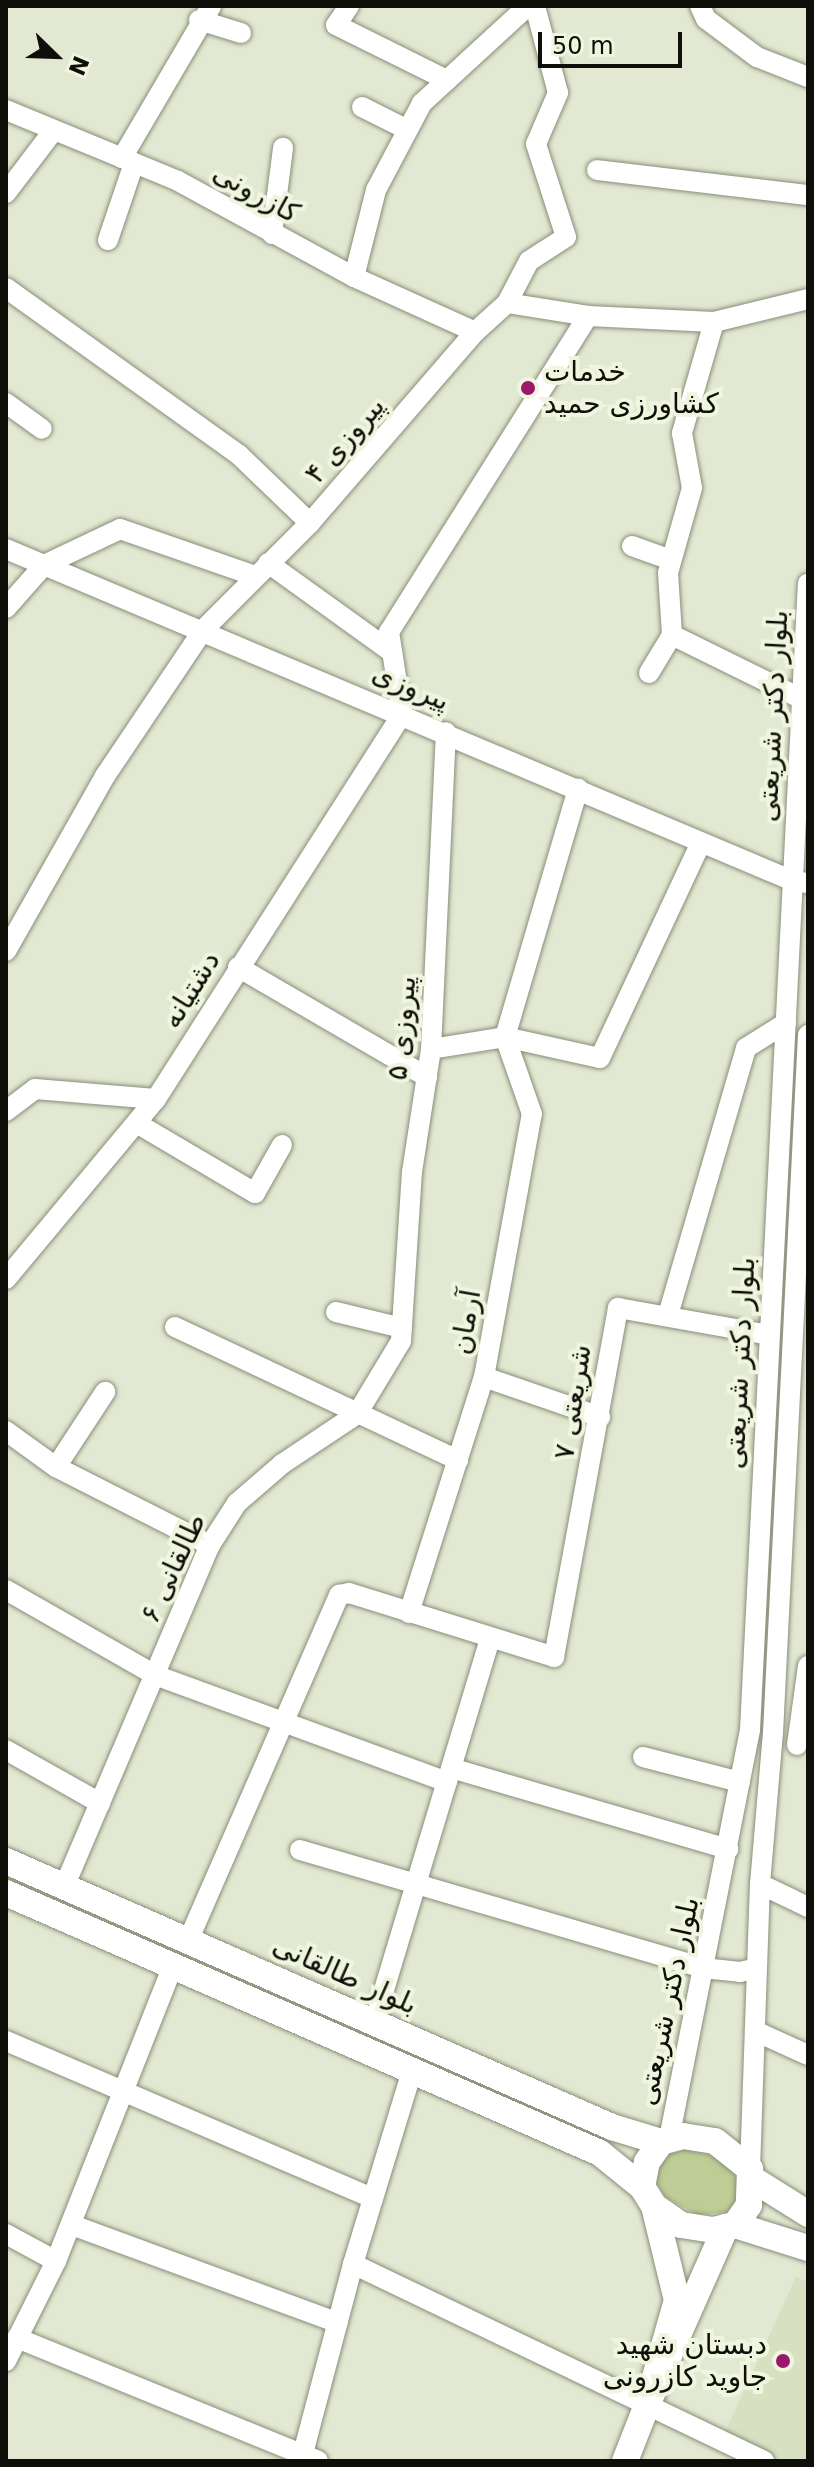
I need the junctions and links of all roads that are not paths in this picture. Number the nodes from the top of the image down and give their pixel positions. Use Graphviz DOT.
graph roads {
  1 [pos="349,6"];
  2 [pos="528,6"];
  3 [pos="535,6"];
  4 [pos="700,6"];
  5 [pos="205,13"];
  6 [pos="241,33"];
  7 [pos="808,77"];
  8 [pos="447,80"];
  9 [pos="362,107"];
  10 [pos="6,110"];
  11 [pos="54,130"];
  12 [pos="408,130"];
  13 [pos="283,148"];
  14 [pos="128,161"];
  15 [pos="597,170"];
  16 [pos="6,193"];
  17 [pos="808,195"];
  18 [pos="272,234"];
  19 [pos="108,240"];
  20 [pos="354,277"];
  21 [pos="6,288"];
  22 [pos="808,299"];
  23 [pos="507,303"];
  24 [pos="588,316"];
  25 [pos="714,322"];
  26 [pos="475,332"];
  27 [pos="6,403"];
  28 [pos="42,429"];
  29 [pos="310,523"];
  30 [pos="632,546"];
  31 [pos="6,549"];
  32 [pos="671,560"];
  33 [pos="44,565"];
  34 [pos="262,570"];
  35 [pos="808,583"];
  36 [pos="6,608"];
  37 [pos="203,630"];
  38 [pos="672,635"];
  39 [pos="392,652"];
  40 [pos="649,673"];
  41 [pos="802,699"];
  42 [pos="402,714"];
  43 [pos="446,732"];
  44 [pos="578,789"];
  45 [pos="701,842"];
  46 [pos="803,886"];
  47 [pos="6,951"];
  48 [pos="238,967"];
  49 [pos="786,1023"];
  50 [pos="808,1035"];
  51 [pos="505,1037"];
  52 [pos="431,1049"];
  53 [pos="427,1077"];
  54 [pos="782,1097"];
  55 [pos="805,1098"];
  56 [pos="156,1099"];
  57 [pos="6,1111"];
  58 [pos="138,1124"];
  59 [pos="282,1145"];
  60 [pos="6,1279"];
  61 [pos="336,1312"];
  62 [pos="668,1315"];
  63 [pos="175,1327"];
  64 [pos="402,1328"];
  65 [pos="770,1335"];
  66 [pos="800,1355"];
  67 [pos="484,1377"];
  68 [pos="105,1392"];
  69 [pos="357,1414"];
  70 [pos="600,1417"];
  71 [pos="6,1431"];
  72 [pos="458,1460"];
  73 [pos="56,1467"];
  74 [pos="210,1545"];
  75 [pos="6,1590"];
  76 [pos="409,1613"];
  77 [pos="490,1638"];
  78 [pos="777,1664"];
  79 [pos="808,1667"];
  80 [pos="155,1675"];
  81 [pos="284,1726"];
  82 [pos="773,1733"];
  83 [pos="802,1748"];
  84 [pos="6,1750"];
  85 [pos="643,1757"];
  86 [pos="449,1775"];
  87 [pos="740,1782"];
  88 [pos="100,1803"];
  89 [pos="728,1849"];
  90 [pos="300,1850"];
  91 [pos="6,1861"];
  92 [pos="760,1884"];
  93 [pos="64,1887"];
  94 [pos="415,1887"];
  95 [pos="6,1893"];
  96 [pos="808,1907"];
  97 [pos="188,1941"];
  98 [pos="173,1966"];
  99 [pos="703,1968"];
  100 [pos="757,1968"];
  101 [pos="374,2023"];
  102 [pos="755,2031"];
  103 [pos="6,2041"];
  104 [pos="808,2055"];
  105 [pos="412,2071"];
  106 [pos="125,2096"];
  107 [pos="665,2140"];
  108 [pos="752,2174"];
  109 [pos="648,2196"];
  110 [pos="373,2198"];
  111 [pos="808,2214"];
  112 [pos="72,2225"];
  113 [pos="730,2226"];
  114 [pos="6,2234"];
  115 [pos="808,2248"];
  116 [pos="56,2261"];
  117 [pos="353,2264"];
  118 [pos="338,2323"];
  119 [pos="17,2338"];
  120 [pos="6,2361"];
  121 [pos="647,2405"];
  122 [pos="308,2459"];
  123 [pos="625,2461"];
  124 [pos="764,2461"];
  1 -- 8 [label="street"];
  2 -- 8 [label="street"];
  3 -- 23 [label="street"];
  4 -- 7 [label="street"];
  5 -- 6 [label="street"];
  5 -- 14 [label="street"];
  8 -- 12 [label="street"];
  9 -- 12 [label="street"];
  10 -- 11 [label="street, کازرونی"];
  11 -- 14 [label="street, کازرونی"];
  11 -- 16 [label="street"];
  12 -- 20 [label="street"];
  13 -- 18 [label="street"];
  14 -- 18 [label="street, کازرونی"];
  14 -- 19 [label="street"];
  15 -- 17 [label="street"];
  18 -- 20 [label="street, کازرونی"];
  20 -- 26 [label="street, کازرونی"];
  21 -- 29 [label="street"];
  22 -- 25 [label="street"];
  23 -- 24 [label="street"];
  23 -- 26 [label="street, پیروزی ۴"];
  24 -- 25 [label="street"];
  24 -- 39 [label="street"];
  25 -- 32 [label="street"];
  26 -- 29 [label="street, پیروزی ۴"];
  27 -- 28 [label="street"];
  29 -- 34 [label="street, پیروزی ۴"];
  30 -- 32 [label="street"];
  31 -- 33 [label="street, پیروزی"];
  32 -- 38 [label="street"];
  33 -- 34 [label="street"];
  33 -- 36 [label="street"];
  33 -- 37 [label="street, پیروزی"];
  34 -- 37 [label="street, پیروزی ۴"];
  34 -- 39 [label="street"];
  35 -- 41 [label="street, بلوار دکتر شریعتی"];
  37 -- 42 [label="street, پیروزی"];
  37 -- 47 [label="street, پیروزی ۴"];
  38 -- 40 [label="street"];
  38 -- 41 [label="street"];
  39 -- 42 [label="street"];
  41 -- 46 [label="street, بلوار دکتر شریعتی"];
  42 -- 43 [label="street, پیروزی"];
  42 -- 48 [label="street, دشتیانه"];
  43 -- 44 [label="street, پیروزی"];
  43 -- 52 [label="street, پیروزی ۵"];
  44 -- 45 [label="street, پیروزی"];
  44 -- 51 [label="street"];
  45 -- 46 [label="street, پیروزی"];
  45 -- 51 [label="street"];
  46 -- 49 [label="street, بلوار دکتر شریعتی"];
  48 -- 53 [label="street"];
  48 -- 56 [label="street, دشتیانه"];
  49 -- 54 [label="street, بلوار دکتر شریعتی"];
  49 -- 62 [label="street"];
  50 -- 55 [label="street, بلوار دکتر شریعتی"];
  51 -- 52 [label="street"];
  51 -- 67 [label="street, آرمان"];
  52 -- 53 [label="street, پیروزی ۵"];
  53 -- 64 [label="street, پیروزی ۵"];
  54 -- 55 [label="street"];
  54 -- 65 [label="street, بلوار دکتر شریعتی"];
  55 -- 66 [label="street, بلوار دکتر شریعتی"];
  56 -- 57 [label="street"];
  56 -- 58 [label="street, دشتیانه"];
  58 -- 59 [label="street"];
  58 -- 60 [label="street, دشتیانه"];
  61 -- 64 [label="street"];
  62 -- 65 [label="street, شریعتی ۷"];
  62 -- 70 [label="street, شریعتی ۷"];
  63 -- 69 [label="street"];
  64 -- 69 [label="street, طالقانی ۶"];
  65 -- 87 [label="street, بلوار دکتر شریعتی"];
  66 -- 78 [label="street, بلوار دکتر شریعتی"];
  67 -- 70 [label="street"];
  67 -- 72 [label="street, آرمان"];
  68 -- 73 [label="street"];
  69 -- 72 [label="street"];
  69 -- 74 [label="street, طالقانی ۶"];
  70 -- 77 [label="street, شریعتی ۷"];
  71 -- 73 [label="street"];
  72 -- 76 [label="street, آرمان"];
  73 -- 74 [label="street"];
  74 -- 80 [label="street, طالقانی ۶"];
  75 -- 80 [label="street"];
  76 -- 77 [label="street"];
  76 -- 81 [label="street"];
  77 -- 86 [label="street"];
  78 -- 79 [label="street"];
  78 -- 82 [label="street, بلوار دکتر شریعتی"];
  79 -- 83 [label="street"];
  80 -- 81 [label="street"];
  80 -- 88 [label="street, طالقانی ۶"];
  81 -- 86 [label="street"];
  81 -- 97 [label="street"];
  82 -- 83 [label="street"];
  82 -- 92 [label="street, بلوار دکتر شریعتی"];
  84 -- 88 [label="street"];
  85 -- 87 [label="street"];
  86 -- 89 [label="street"];
  86 -- 94 [label="street"];
  87 -- 89 [label="street, بلوار دکتر شریعتی"];
  88 -- 93 [label="street, طالقانی ۶"];
  89 -- 99 [label="street, بلوار دکتر شریعتی"];
  90 -- 94 [label="street"];
  91 -- 93 [label="main road, بلوار طالقانی"];
  92 -- 96 [label="street"];
  92 -- 100 [label="street, بلوار دکتر شریعتی"];
  93 -- 97 [label="main road, بلوار طالقانی"];
  94 -- 99 [label="street"];
  94 -- 101 [label="street"];
  95 -- 98 [label="main road"];
  97 -- 101 [label="main road, بلوار طالقانی"];
  98 -- 105 [label="main road"];
  98 -- 106 [label="street"];
  99 -- 100 [label="street"];
  99 -- 107 [label="street, بلوار دکتر شریعتی"];
  100 -- 102 [label="street, بلوار دکتر شریعتی"];
  101 -- 107 [label="main road, بلوار طالقانی"];
  102 -- 104 [label="street"];
  102 -- 108 [label="street, بلوار دکتر شریعتی"];
  103 -- 106 [label="street"];
  105 -- 109 [label="main road"];
  105 -- 110 [label="street"];
  106 -- 110 [label="street"];
  106 -- 112 [label="street"];
  107 -- 108 [label="main road"];
  107 -- 109 [label="main road"];
  108 -- 111 [label="main road"];
  108 -- 113 [label="main road"];
  109 -- 113 [label="main road"];
  109 -- 121 [label="main road"];
  110 -- 117 [label="street"];
  112 -- 116 [label="street"];
  112 -- 118 [label="street"];
  113 -- 115 [label="main road"];
  113 -- 121 [label="main road"];
  114 -- 116 [label="street"];
  116 -- 119 [label="street"];
  117 -- 118 [label="street"];
  117 -- 121 [label="street"];
  118 -- 122 [label="street"];
  119 -- 120 [label="street"];
  119 -- 122 [label="street"];
  121 -- 123 [label="main road"];
  121 -- 124 [label="street"];
}
